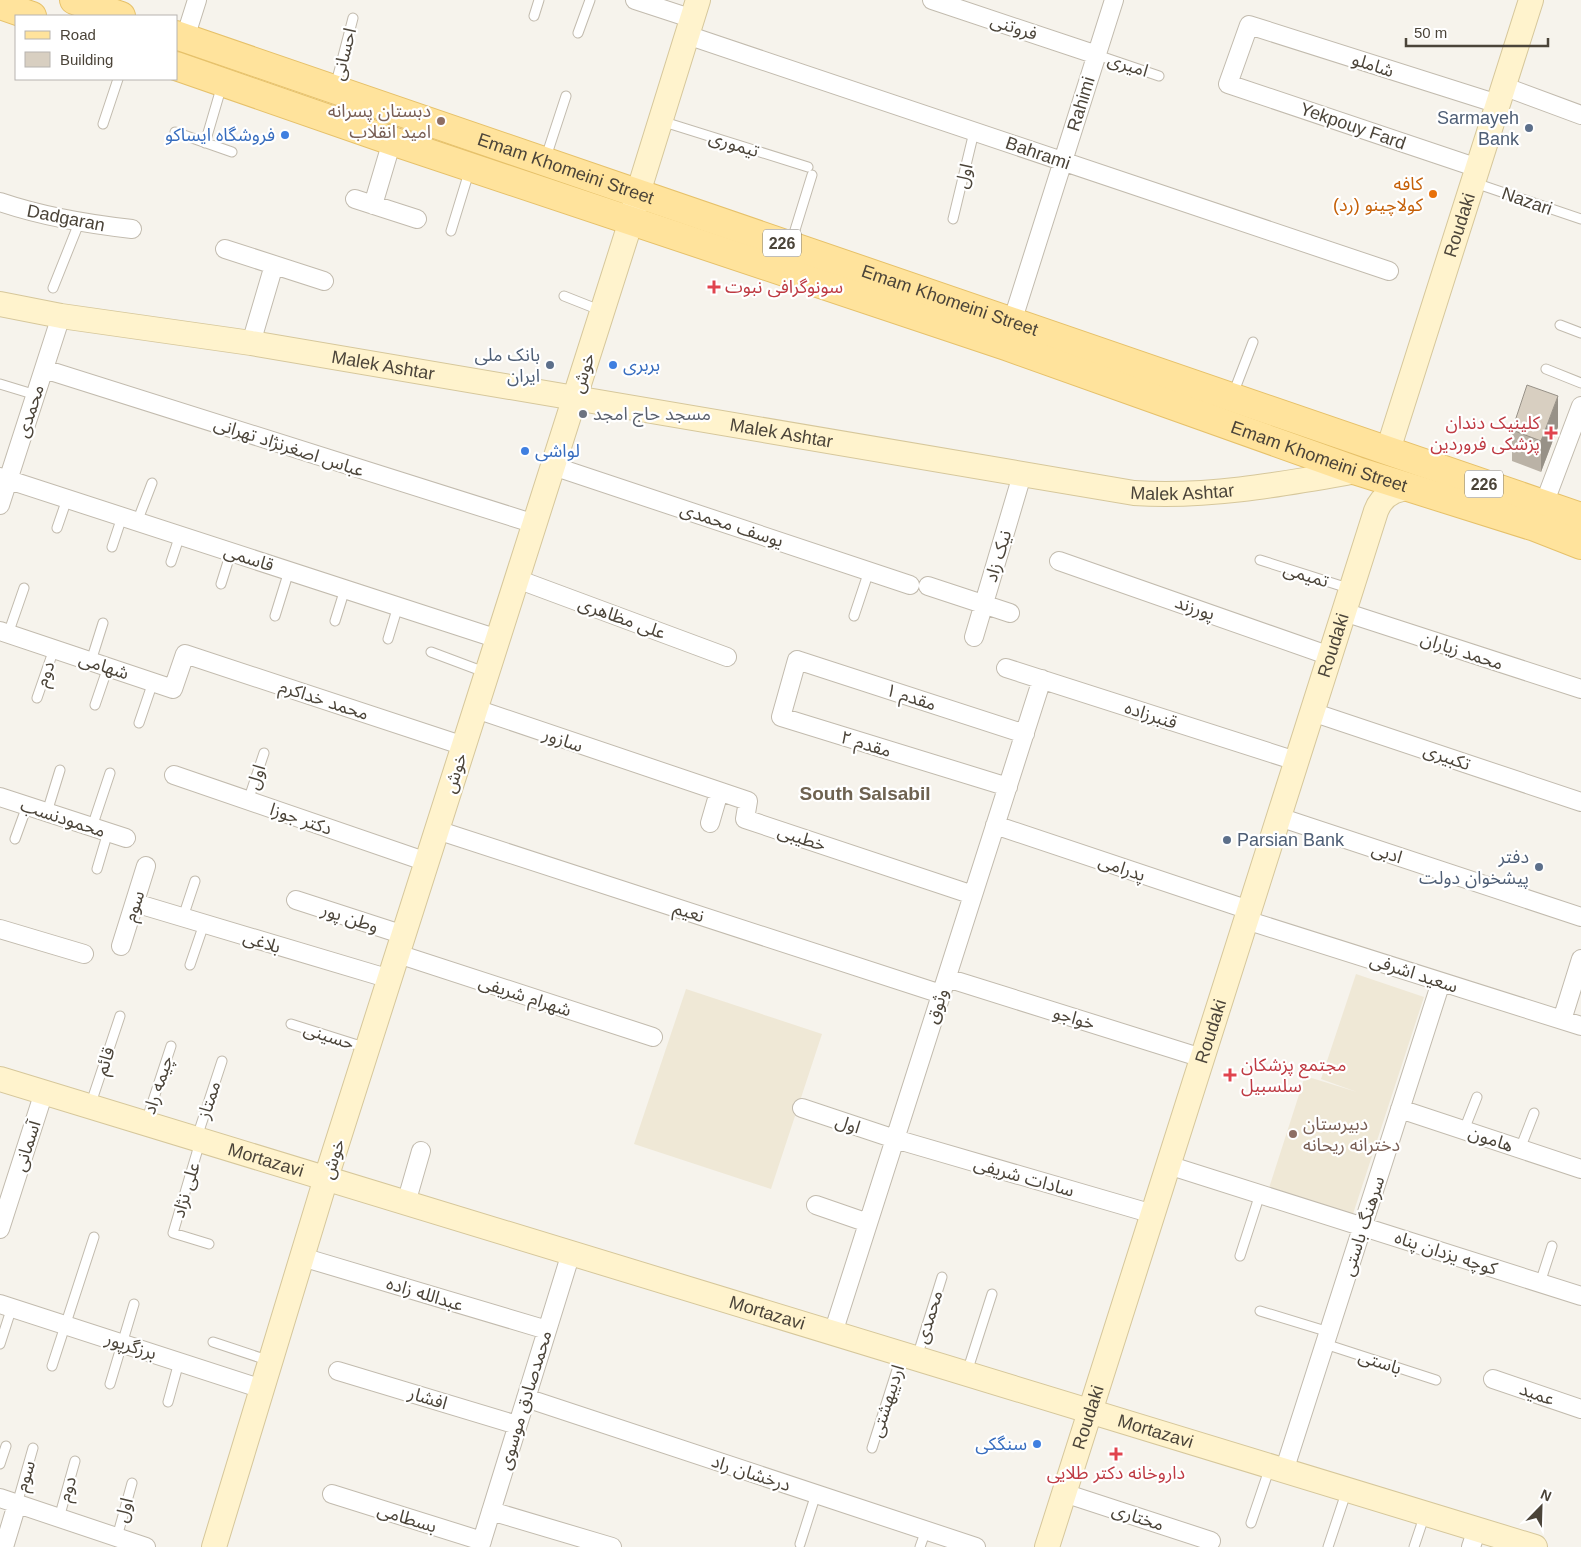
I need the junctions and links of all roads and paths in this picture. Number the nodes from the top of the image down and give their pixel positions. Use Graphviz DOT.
graph roads {
  1 [pos="74,0"];
  2 [pos="197,0"];
  3 [pos="539,0"];
  4 [pos="590,0"];
  5 [pos="635,0"];
  6 [pos="932,0"];
  7 [pos="1114,0"];
  8 [pos="1531,0"];
  9 [pos="0,5"];
  10 [pos="29,15"];
  11 [pos="118,15"];
  12 [pos="534,16"];
  13 [pos="353,18"];
  14 [pos="693,18"];
  15 [pos="578,33"];
  16 [pos="180,37"];
  17 [pos="1096,55"];
  18 [pos="178,67"];
  19 [pos="1160,76"];
  20 [pos="118,80"];
  21 [pos="223,82"];
  22 [pos="1228,84"];
  23 [pos="335,89"];
  24 [pos="1501,95"];
  25 [pos="566,96"];
  26 [pos="1581,116"];
  27 [pos="660,121"];
  28 [pos="103,124"];
  29 [pos="175,132"];
  30 [pos="974,132"];
  31 [pos="392,141"];
  32 [pos="205,143"];
  33 [pos="232,152"];
  34 [pos="544,161"];
  35 [pos="1063,162"];
  36 [pos="471,168"];
  37 [pos="1475,175"];
  38 [pos="638,193"];
  39 [pos="355,199"];
  40 [pos="0,202"];
  41 [pos="373,205"];
  42 [pos="417,219"];
  43 [pos="953,219"];
  44 [pos="1581,219"];
  45 [pos="631,221"];
  46 [pos="79,223"];
  47 [pos="132,229"];
  48 [pos="451,231"];
  49 [pos="790,246"];
  50 [pos="225,249"];
  51 [pos="274,265"];
  52 [pos="1389,271"];
  53 [pos="324,280"];
  54 [pos="53,288"];
  55 [pos="564,296"];
  56 [pos="0,304"];
  57 [pos="603,311"];
  58 [pos="61,316"];
  59 [pos="956,317"];
  60 [pos="1012,322"];
  61 [pos="1560,325"];
  62 [pos="1581,333"];
  63 [pos="1252,342"];
  64 [pos="251,343"];
  65 [pos="44,369"];
  66 [pos="1546,369"];
  67 [pos="1581,383"];
  68 [pos="0,384"];
  69 [pos="36,395"];
  70 [pos="1232,397"];
  71 [pos="575,398"];
  72 [pos="1581,408"];
  73 [pos="1388,450"];
  74 [pos="553,466"];
  75 [pos="1357,471"];
  76 [pos="1022,475"];
  77 [pos="4,479"];
  78 [pos="152,483"];
  79 [pos="1412,488"];
  80 [pos="66,499"];
  81 [pos="1544,504"];
  82 [pos="0,505"];
  83 [pos="1581,517"];
  84 [pos="130,519"];
  85 [pos="535,524"];
  86 [pos="57,528"];
  87 [pos="180,535"];
  88 [pos="1581,545"];
  89 [pos="112,548"];
  90 [pos="231,552"];
  91 [pos="1260,560"];
  92 [pos="1059,561"];
  93 [pos="171,562"];
  94 [pos="289,571"];
  95 [pos="869,571"];
  96 [pos="517,579"];
  97 [pos="221,584"];
  98 [pos="910,585"];
  99 [pos="928,586"];
  100 [pos="24,588"];
  101 [pos="345,589"];
  102 [pos="1351,589"];
  103 [pos="984,604"];
  104 [pos="398,606"];
  105 [pos="1344,612"];
  106 [pos="1010,613"];
  107 [pos="275,616"];
  108 [pos="854,616"];
  109 [pos="335,621"];
  110 [pos="103,623"];
  111 [pos="4,633"];
  112 [pos="974,637"];
  113 [pos="388,638"];
  114 [pos="498,639"];
  115 [pos="54,649"];
  116 [pos="431,652"];
  117 [pos="185,654"];
  118 [pos="1330,656"];
  119 [pos="727,657"];
  120 [pos="797,660"];
  121 [pos="91,661"];
  122 [pos="108,667"];
  123 [pos="1006,668"];
  124 [pos="487,673"];
  125 [pos="1042,679"];
  126 [pos="153,682"];
  127 [pos="1581,689"];
  128 [pos="37,698"];
  129 [pos="95,705"];
  130 [pos="476,709"];
  131 [pos="1312,712"];
  132 [pos="139,723"];
  133 [pos="1025,734"];
  134 [pos="464,746"];
  135 [pos="264,752"];
  136 [pos="1296,762"];
  137 [pos="60,770"];
  138 [pos="651,770"];
  139 [pos="110,773"];
  140 [pos="174,775"];
  141 [pos="1008,787"];
  142 [pos="719,792"];
  143 [pos="0,797"];
  144 [pos="248,801"];
  145 [pos="1581,802"];
  146 [pos="27,806"];
  147 [pos="47,812"];
  148 [pos="1279,817"];
  149 [pos="710,823"];
  150 [pos="995,825"];
  151 [pos="100,830"];
  152 [pos="437,830"];
  153 [pos="126,838"];
  154 [pos="15,839"];
  155 [pos="427,862"];
  156 [pos="146,866"];
  157 [pos="97,869"];
  158 [pos="195,881"];
  159 [pos="973,895"];
  160 [pos="296,900"];
  161 [pos="135,903"];
  162 [pos="1248,915"];
  163 [pos="183,917"];
  164 [pos="1581,918"];
  165 [pos="204,924"];
  166 [pos="0,929"];
  167 [pos="401,945"];
  168 [pos="121,946"];
  169 [pos="84,954"];
  170 [pos="1581,959"];
  171 [pos="190,965"];
  172 [pos="390,979"];
  173 [pos="1441,982"];
  174 [pos="944,986"];
  175 [pos="120,1016"];
  176 [pos="1562,1020"];
  177 [pos="291,1024"];
  178 [pos="1581,1026"];
  179 [pos="653,1037"];
  180 [pos="171,1046"];
  181 [pos="368,1048"];
  182 [pos="1202,1058"];
  183 [pos="222,1061"];
  184 [pos="0,1079"];
  185 [pos="44,1092"];
  186 [pos="1477,1097"];
  187 [pos="90,1106"];
  188 [pos="802,1108"];
  189 [pos="1400,1109"];
  190 [pos="1534,1113"];
  191 [pos="146,1124"];
  192 [pos="1464,1130"];
  193 [pos="199,1139"];
  194 [pos="895,1139"];
  195 [pos="1520,1149"];
  196 [pos="421,1151"];
  197 [pos="1168,1165"];
  198 [pos="1581,1169"];
  199 [pos="326,1178"];
  200 [pos="1260,1194"];
  201 [pos="406,1203"];
  202 [pos="816,1205"];
  203 [pos="1153,1214"];
  204 [pos="868,1223"];
  205 [pos="1362,1227"];
  206 [pos="0,1229"];
  207 [pos="94,1237"];
  208 [pos="210,1244"];
  209 [pos="1552,1246"];
  210 [pos="571,1253"];
  211 [pos="1240,1256"];
  212 [pos="302,1257"];
  213 [pos="942,1276"];
  214 [pos="1540,1283"];
  215 [pos="992,1294"];
  216 [pos="1581,1296"];
  217 [pos="134,1304"];
  218 [pos="6,1305"];
  219 [pos="1260,1311"];
  220 [pos="66,1325"];
  221 [pos="547,1330"];
  222 [pos="833,1333"];
  223 [pos="1327,1338"];
  224 [pos="213,1342"];
  225 [pos="0,1344"];
  226 [pos="123,1344"];
  227 [pos="909,1356"];
  228 [pos="270,1361"];
  229 [pos="179,1362"];
  230 [pos="52,1366"];
  231 [pos="338,1372"];
  232 [pos="966,1374"];
  233 [pos="1492,1379"];
  234 [pos="1436,1380"];
  235 [pos="110,1384"];
  236 [pos="262,1389"];
  237 [pos="526,1398"];
  238 [pos="168,1402"];
  239 [pos="1581,1409"];
  240 [pos="1090,1412"];
  241 [pos="517,1425"];
  242 [pos="6,1446"];
  243 [pos="33,1448"];
  244 [pos="872,1448"];
  245 [pos="75,1461"];
  246 [pos="0,1464"];
  247 [pos="1277,1469"];
  248 [pos="132,1482"];
  249 [pos="1347,1490"];
  250 [pos="1064,1493"];
  251 [pos="332,1494"];
  252 [pos="816,1494"];
  253 [pos="8,1501"];
  254 [pos="491,1511"];
  255 [pos="1425,1514"];
  256 [pos="59,1518"];
  257 [pos="1251,1523"];
  258 [pos="117,1537"];
  259 [pos="1474,1538"];
  260 [pos="923,1539"];
  261 [pos="1211,1541"];
  262 [pos="481,1544"];
  263 [pos="800,1544"];
  264 [pos="4,1547"];
  265 [pos="146,1547"];
  266 [pos="214,1547"];
  267 [pos="612,1547"];
  268 [pos="976,1547"];
  269 [pos="1047,1547"];
  270 [pos="1328,1547"];
  271 [pos="1414,1547"];
  272 [pos="1535,1547"];
  1 -- 11 [label="main road"];
  2 -- 16 [label="street"];
  3 -- 12 [label="lane"];
  4 -- 15 [label="lane"];
  5 -- 14 [label="street, Bahrami"];
  6 -- 17 [label="street, فروتنی"];
  7 -- 17 [label="street, Rahimi"];
  8 -- 24 [label="main road, Roudaki"];
  9 -- 10 [label="main road"];
  13 -- 23 [label="lane, احسانی"];
  14 -- 27 [label="main road, خوش"];
  14 -- 30 [label="street, Bahrami"];
  16 -- 23 [label="main road, Emam Khomeini Street / 226"];
  17 -- 19 [label="lane, امیری"];
  17 -- 35 [label="street, Rahimi"];
  18 -- 21 [label="main road, Emam Khomeini Street / 226"];
  20 -- 28 [label="lane"];
  21 -- 31 [label="main road, Emam Khomeini Street / 226"];
  21 -- 32 [label="lane"];
  22 -- 24 [label="street, شاملو"];
  22 -- 37 [label="street, Yekpouy Fard"];
  23 -- 34 [label="main road, Emam Khomeini Street / 226"];
  24 -- 26 [label="street, شاملو"];
  24 -- 37 [label="main road, Roudaki"];
  25 -- 34 [label="lane"];
  27 -- 38 [label="main road, خوش"];
  27 -- 49 [label="lane, تیموری"];
  29 -- 32 [label="lane"];
  30 -- 35 [label="street, Bahrami"];
  30 -- 43 [label="lane, اول"];
  31 -- 36 [label="main road, Emam Khomeini Street / 226"];
  31 -- 41 [label="street"];
  32 -- 33 [label="lane"];
  34 -- 38 [label="main road, Emam Khomeini Street / 226"];
  35 -- 52 [label="street, Bahrami"];
  35 -- 60 [label="street, Rahimi"];
  36 -- 45 [label="main road, Emam Khomeini Street / 226"];
  36 -- 48 [label="lane"];
  37 -- 44 [label="lane, Nazari"];
  37 -- 73 [label="main road, Roudaki"];
  38 -- 45 [label="main road, خوش"];
  38 -- 49 [label="main road, Emam Khomeini Street / 226"];
  39 -- 41 [label="street"];
  40 -- 46 [label="street, Dadgaran"];
  41 -- 42 [label="street"];
  45 -- 57 [label="main road, خوش"];
  45 -- 59 [label="main road, Emam Khomeini Street / 226"];
  46 -- 47 [label="street, Dadgaran"];
  46 -- 54 [label="lane"];
  49 -- 59 [label="main road, Emam Khomeini Street / 226"];
  50 -- 51 [label="street"];
  51 -- 53 [label="street"];
  51 -- 64 [label="street"];
  55 -- 57 [label="lane"];
  56 -- 58 [label="main road, Malek Ashtar"];
  57 -- 71 [label="main road, خوش"];
  58 -- 64 [label="main road, Malek Ashtar"];
  58 -- 65 [label="street, محمدی"];
  59 -- 60 [label="main road, Emam Khomeini Street / 226"];
  59 -- 75 [label="main road, Emam Khomeini Street / 226"];
  60 -- 70 [label="main road, Emam Khomeini Street / 226"];
  61 -- 62 [label="lane"];
  63 -- 70 [label="lane"];
  64 -- 71 [label="main road, Malek Ashtar"];
  65 -- 69 [label="street, محمدی"];
  65 -- 85 [label="street, عباس اصغرنژاد تهرانی"];
  66 -- 67 [label="lane"];
  68 -- 69 [label="lane"];
  69 -- 77 [label="street, محمدی"];
  70 -- 73 [label="main road, Emam Khomeini Street / 226"];
  71 -- 74 [label="main road, خوش"];
  71 -- 76 [label="main road, Malek Ashtar"];
  72 -- 81 [label="street"];
  73 -- 81 [label="main road, Emam Khomeini Street / 226"];
  74 -- 85 [label="main road, خوش"];
  74 -- 95 [label="street, یوسف محمدی"];
  75 -- 76 [label="main road, Malek Ashtar"];
  75 -- 79 [label="main road, Emam Khomeini Street / 226"];
  76 -- 103 [label="street, نیک زاد"];
  77 -- 80 [label="street, قاسمی"];
  77 -- 82 [label="street, محمدی"];
  78 -- 84 [label="lane"];
  79 -- 88 [label="main road, Emam Khomeini Street / 226"];
  79 -- 102 [label="main road, Roudaki"];
  80 -- 84 [label="street, قاسمی"];
  80 -- 86 [label="lane"];
  81 -- 83 [label="main road, Emam Khomeini Street / 226"];
  84 -- 87 [label="street, قاسمی"];
  84 -- 89 [label="lane"];
  85 -- 96 [label="main road, خوش"];
  87 -- 90 [label="street, قاسمی"];
  87 -- 93 [label="lane"];
  90 -- 94 [label="street, قاسمی"];
  90 -- 97 [label="lane"];
  91 -- 102 [label="lane, تمیمی"];
  92 -- 118 [label="street, پورزند"];
  94 -- 101 [label="street, قاسمی"];
  94 -- 107 [label="lane"];
  95 -- 98 [label="street, یوسف محمدی"];
  95 -- 108 [label="lane"];
  96 -- 114 [label="main road, خوش"];
  96 -- 119 [label="street, علی مظاهری"];
  99 -- 103 [label="street"];
  100 -- 111 [label="lane"];
  101 -- 104 [label="street, قاسمی"];
  101 -- 109 [label="lane"];
  102 -- 105 [label="main road, Roudaki"];
  103 -- 106 [label="street"];
  103 -- 112 [label="street, نیک زاد"];
  104 -- 113 [label="lane"];
  104 -- 114 [label="street, قاسمی"];
  105 -- 118 [label="main road, Roudaki"];
  105 -- 127 [label="street, محمد زیاران"];
  110 -- 121 [label="lane"];
  111 -- 115 [label="street, شهامی"];
  114 -- 124 [label="main road, خوش"];
  115 -- 121 [label="street, شهامی"];
  115 -- 128 [label="lane, دوم"];
  116 -- 124 [label="lane"];
  117 -- 126 [label="street, شهامی"];
  117 -- 134 [label="street, محمد خداکرم"];
  118 -- 131 [label="main road, Roudaki"];
  120 -- 133 [label="street, مقدم ۱"];
  120 -- 141 [label="street, مقدم ۲"];
  121 -- 122 [label="street, شهامی"];
  122 -- 126 [label="street, شهامی"];
  122 -- 129 [label="lane"];
  123 -- 125 [label="street, قنبرزاده"];
  124 -- 130 [label="main road, خوش"];
  125 -- 133 [label="street, وثوق"];
  125 -- 136 [label="street, قنبرزاده"];
  126 -- 132 [label="lane"];
  130 -- 134 [label="main road, خوش"];
  130 -- 138 [label="street, سازور"];
  131 -- 136 [label="main road, Roudaki"];
  131 -- 145 [label="street, تکبیری"];
  133 -- 141 [label="street, وثوق"];
  134 -- 152 [label="main road, خوش"];
  135 -- 144 [label="lane, اول"];
  136 -- 148 [label="main road, Roudaki"];
  137 -- 147 [label="lane"];
  138 -- 142 [label="street, خطیبی"];
  139 -- 151 [label="lane"];
  140 -- 144 [label="street, دکتر جوزا"];
  141 -- 150 [label="street, وثوق"];
  142 -- 149 [label="street"];
  142 -- 159 [label="street, خطیبی"];
  143 -- 146 [label="street, محمودنسب"];
  144 -- 155 [label="street, دکتر جوزا"];
  146 -- 147 [label="street, محمودنسب"];
  146 -- 154 [label="lane"];
  147 -- 151 [label="street, محمودنسب"];
  148 -- 162 [label="main road, Roudaki"];
  148 -- 164 [label="street, ادبی"];
  150 -- 159 [label="street, وثوق"];
  150 -- 162 [label="street, پدرامی"];
  151 -- 153 [label="street, محمودنسب"];
  151 -- 157 [label="lane"];
  152 -- 155 [label="main road, خوش"];
  152 -- 174 [label="street, نعیم"];
  155 -- 167 [label="main road, خوش"];
  156 -- 161 [label="street, سوم"];
  158 -- 163 [label="lane"];
  159 -- 174 [label="street, وثوق"];
  160 -- 167 [label="street, وطن پور"];
  161 -- 163 [label="street, بلاغی"];
  161 -- 168 [label="street, سوم"];
  162 -- 173 [label="street, سعید اشرفی"];
  162 -- 182 [label="main road, Roudaki"];
  163 -- 165 [label="street, بلاغی"];
  165 -- 171 [label="lane"];
  165 -- 172 [label="street, بلاغی"];
  166 -- 169 [label="street"];
  167 -- 172 [label="main road, خوش"];
  167 -- 179 [label="street, شهرام شریفی"];
  170 -- 176 [label="street"];
  172 -- 181 [label="main road, خوش"];
  173 -- 176 [label="street, سعید اشرفی"];
  173 -- 189 [label="street, سرهنگ باستی"];
  174 -- 182 [label="street, خواجو"];
  174 -- 194 [label="street, وثوق"];
  175 -- 187 [label="lane, قائم"];
  176 -- 178 [label="street, سعید اشرفی"];
  177 -- 181 [label="lane, حسینی"];
  180 -- 191 [label="lane, چیمه راد"];
  181 -- 199 [label="main road, خوش"];
  182 -- 197 [label="main road, Roudaki"];
  183 -- 193 [label="lane, ممتاز"];
  184 -- 185 [label="main road, Mortazavi"];
  185 -- 187 [label="main road, Mortazavi"];
  185 -- 206 [label="street, آسمانی"];
  186 -- 192 [label="lane"];
  187 -- 191 [label="main road, Mortazavi"];
  188 -- 194 [label="street, اول"];
  189 -- 192 [label="street, هامون"];
  189 -- 205 [label="street, سرهنگ باستی"];
  190 -- 195 [label="lane"];
  191 -- 193 [label="main road, Mortazavi"];
  192 -- 195 [label="street, هامون"];
  193 -- 199 [label="main road, Mortazavi"];
  193 -- 208 [label="lane, علی نژاد"];
  194 -- 203 [label="street, سادات شریفی"];
  194 -- 204 [label="street, وثوق"];
  195 -- 198 [label="street, هامون"];
  196 -- 201 [label="street"];
  197 -- 200 [label="street, کوچه یزدان پناه"];
  197 -- 203 [label="main road, Roudaki"];
  199 -- 201 [label="main road, Mortazavi"];
  199 -- 212 [label="main road, خوش"];
  200 -- 205 [label="street, کوچه یزدان پناه"];
  200 -- 211 [label="lane"];
  201 -- 210 [label="main road, Mortazavi"];
  202 -- 204 [label="street"];
  203 -- 240 [label="main road, Roudaki"];
  204 -- 222 [label="street, وثوق"];
  205 -- 214 [label="street, کوچه یزدان پناه"];
  205 -- 223 [label="street, سرهنگ باستی"];
  207 -- 220 [label="lane"];
  209 -- 214 [label="lane"];
  210 -- 221 [label="street, محمدصادق موسوی"];
  210 -- 222 [label="main road, Mortazavi"];
  212 -- 221 [label="street, عبدالله زاده"];
  212 -- 228 [label="main road, خوش"];
  213 -- 227 [label="lane, محمدی"];
  214 -- 216 [label="street, کوچه یزدان پناه"];
  215 -- 232 [label="lane"];
  217 -- 226 [label="lane"];
  218 -- 220 [label="street, برزگرپور"];
  218 -- 225 [label="lane"];
  219 -- 223 [label="lane, باستی"];
  220 -- 226 [label="street, برزگرپور"];
  220 -- 230 [label="lane"];
  221 -- 237 [label="street, محمدصادق موسوی"];
  222 -- 227 [label="main road, Mortazavi"];
  223 -- 234 [label="lane, باستی"];
  223 -- 247 [label="street, سرهنگ باستی"];
  224 -- 228 [label="lane"];
  226 -- 229 [label="street, برزگرپور"];
  226 -- 235 [label="lane"];
  227 -- 232 [label="main road, Mortazavi"];
  227 -- 244 [label="lane, اردیبهشتی"];
  228 -- 236 [label="main road, خوش"];
  229 -- 236 [label="street, برزگرپور"];
  229 -- 238 [label="lane"];
  231 -- 241 [label="street, افشار"];
  232 -- 240 [label="main road, Mortazavi"];
  233 -- 239 [label="street, عمید"];
  236 -- 266 [label="main road, خوش"];
  237 -- 241 [label="street, محمدصادق موسوی"];
  237 -- 252 [label="street, درخشان راد"];
  240 -- 247 [label="main road, Mortazavi"];
  240 -- 250 [label="main road, Roudaki"];
  241 -- 254 [label="street, محمدصادق موسوی"];
  242 -- 246 [label="lane"];
  243 -- 253 [label="lane, سوم"];
  245 -- 256 [label="lane, دوم"];
  247 -- 249 [label="main road, Mortazavi"];
  247 -- 257 [label="lane"];
  248 -- 258 [label="lane, اول"];
  249 -- 255 [label="main road, Mortazavi"];
  249 -- 270 [label="lane"];
  250 -- 261 [label="street, مختاری"];
  250 -- 269 [label="main road, Roudaki"];
  251 -- 262 [label="street, بسطامی"];
  252 -- 260 [label="street, درخشان راد"];
  252 -- 263 [label="lane"];
  253 -- 256 [label="street"];
  253 -- 264 [label="street"];
  254 -- 262 [label="street, محمدصادق موسوی"];
  254 -- 267 [label="street"];
  255 -- 259 [label="main road, Mortazavi"];
  255 -- 271 [label="lane"];
  256 -- 258 [label="street"];
  258 -- 265 [label="street"];
  259 -- 272 [label="main road, Mortazavi"];
  260 -- 268 [label="street, درخشان راد"];
}
